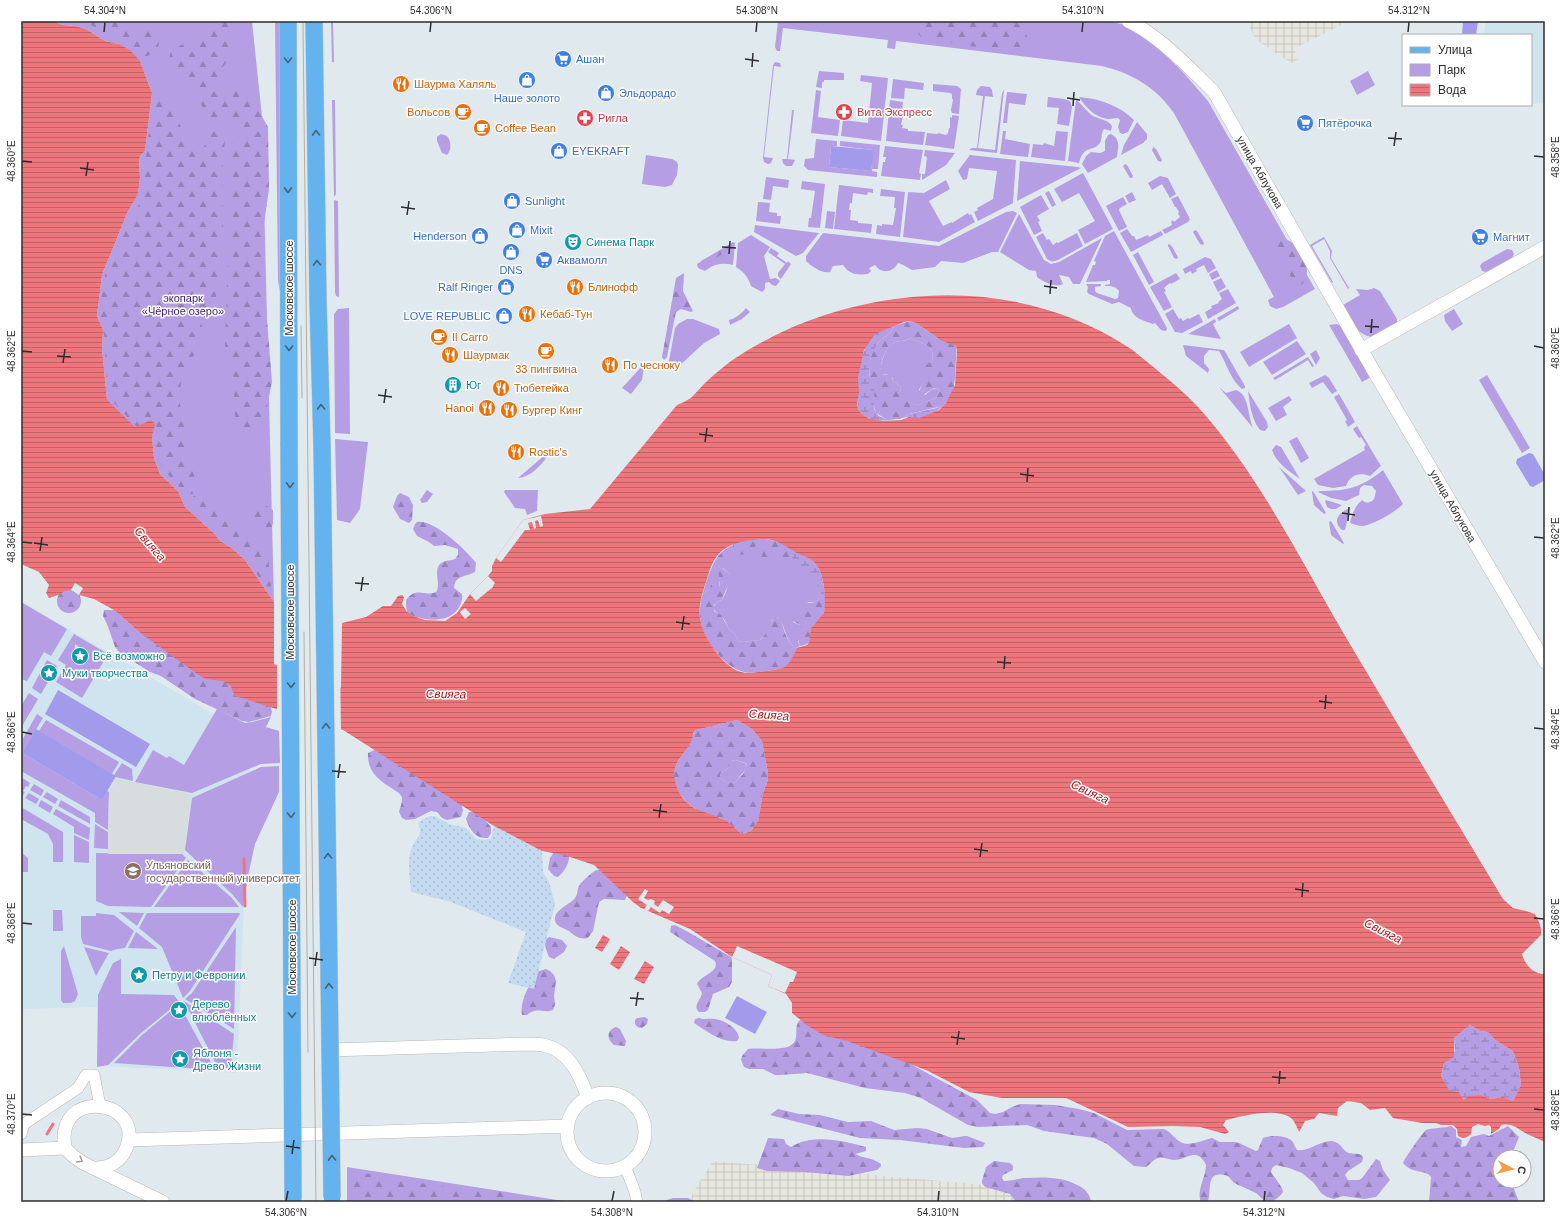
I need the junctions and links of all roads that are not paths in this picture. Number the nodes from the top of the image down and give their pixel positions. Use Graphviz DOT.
graph roads {
  1 [pos="288,21"];
  2 [pos="314,21"];
  3 [pos="1128,21"];
  4 [pos="1545,247"];
  5 [pos="1361,350"];
  6 [pos="1545,662"];
  7 [pos="330,1050"];
  8 [pos="588,1098"];
  9 [pos="100,1106"];
  10 [pos="568,1126"];
  11 [pos="21,1134"];
  12 [pos="129,1140"];
  13 [pos="65,1148"];
  14 [pos="21,1150"];
  15 [pos="625,1166"];
  16 [pos="97,1168"];
  17 [pos="332,1199"];
  18 [pos="294,1200"];
  19 [pos="163,1202"];
  20 [pos="637,1202"];
  1 -- 18 [label="main road, Московское шоссе, one-way, bridge"];
  7 -- 2 [label="main road, one-way, bridge"];
  3 -- 5 [label="street, улица Аблукова"];
  4 -- 5 [label="street"];
  5 -- 6 [label="street, улица Аблукова"];
  7 -- 8 [label="street"];
  17 -- 7 [label="main road, one-way, bridge"];
  8 -- 10 [label="street"];
  8 -- 15 [label="street"];
  9 -- 11 [label="street"];
  9 -- 12 [label="street"];
  9 -- 13 [label="street"];
  10 -- 12 [label="street"];
  10 -- 15 [label="street"];
  12 -- 16 [label="street"];
  13 -- 14 [label="street"];
  13 -- 16 [label="street, one-way"];
  15 -- 20 [label="street"];
  16 -- 19 [label="street"];
}
